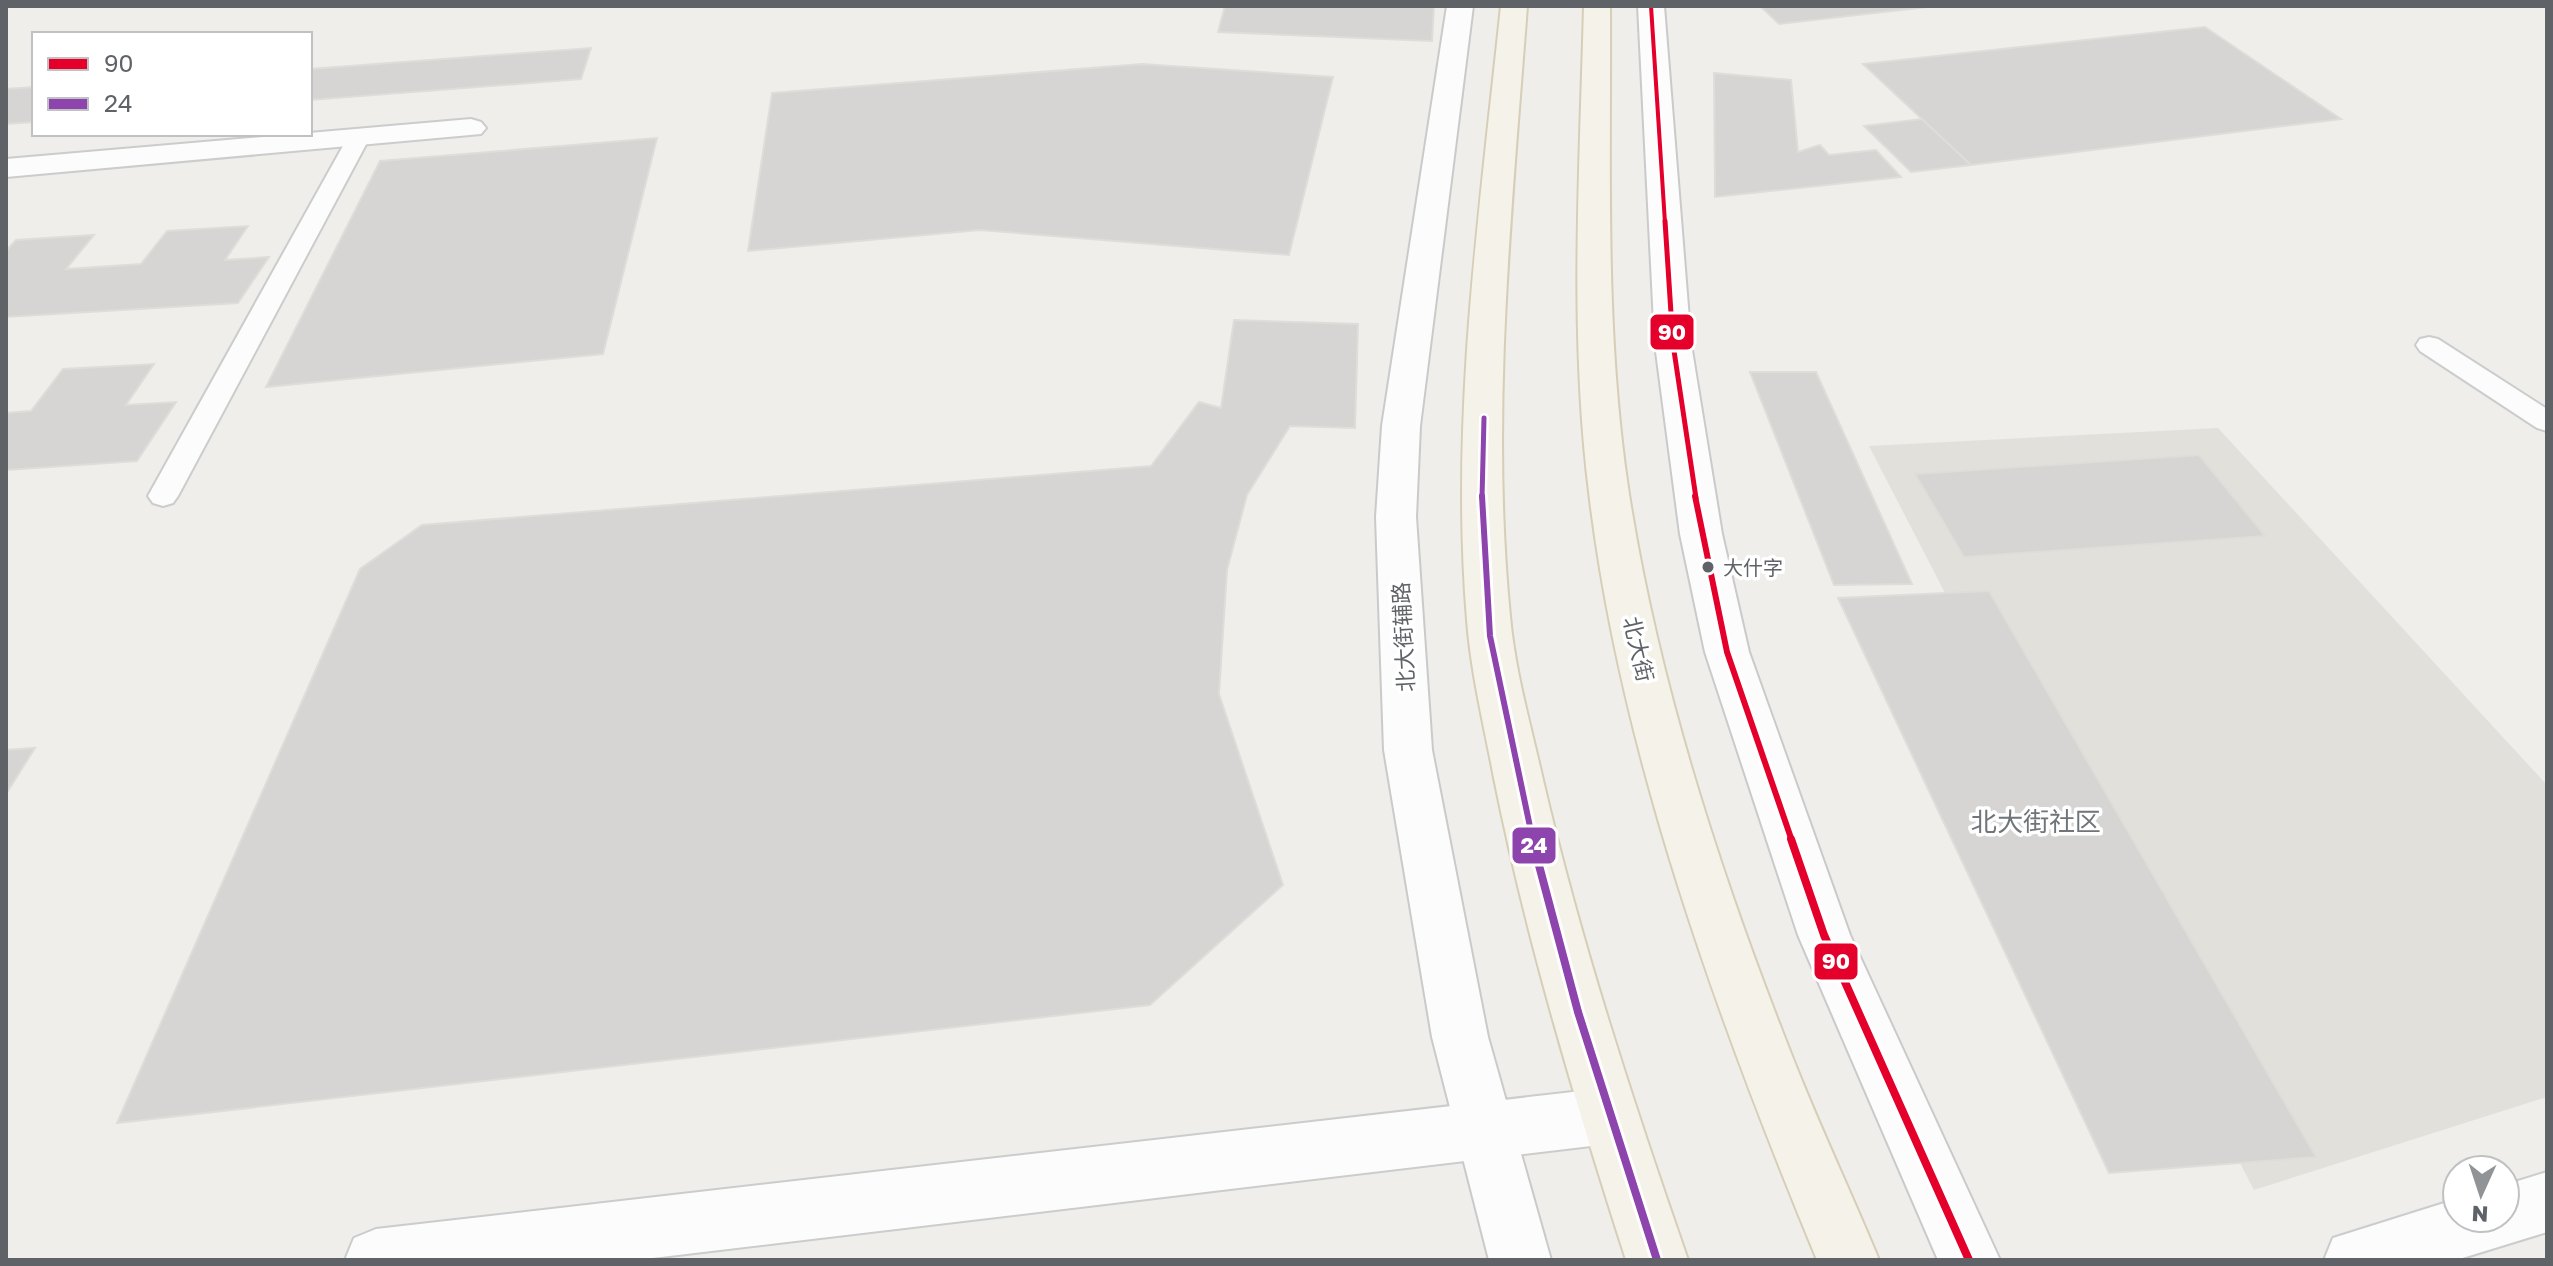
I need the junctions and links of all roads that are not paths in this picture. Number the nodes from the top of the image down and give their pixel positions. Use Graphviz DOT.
graph roads {
  1 [pos="1460,6"];
  2 [pos="1514,6"];
  3 [pos="1597,6"];
  4 [pos="1651,6"];
  5 [pos="471,128"];
  6 [pos="359,137"];
  7 [pos="6,168"];
  8 [pos="2429,345"];
  9 [pos="2547,422"];
  10 [pos="163,496"];
  11 [pos="1608,1116"];
  12 [pos="1484,1129"];
  13 [pos="2547,1202"];
  14 [pos="2521,1210"];
  15 [pos="2441,1234"];
  16 [pos="376,1260"];
  17 [pos="1520,1260"];
  18 [pos="1657,1260"];
  19 [pos="1848,1260"];
  20 [pos="1969,1260"];
  21 [pos="2355,1260"];
  1 -- 12 [label="street, 北大街辅路"];
  2 -- 11 [label="main road"];
  3 -- 19 [label="main road, 北大街"];
  4 -- 20 [label="street"];
  5 -- 6 [label="street"];
  6 -- 7 [label="street"];
  6 -- 10 [label="lane"];
  8 -- 9 [label="lane"];
  11 -- 12 [label="street"];
  11 -- 18 [label="main road"];
  12 -- 16 [label="street"];
  12 -- 17 [label="street, 北大街辅路"];
  13 -- 14 [label="street"];
  15 -- 21 [label="street"];
}
